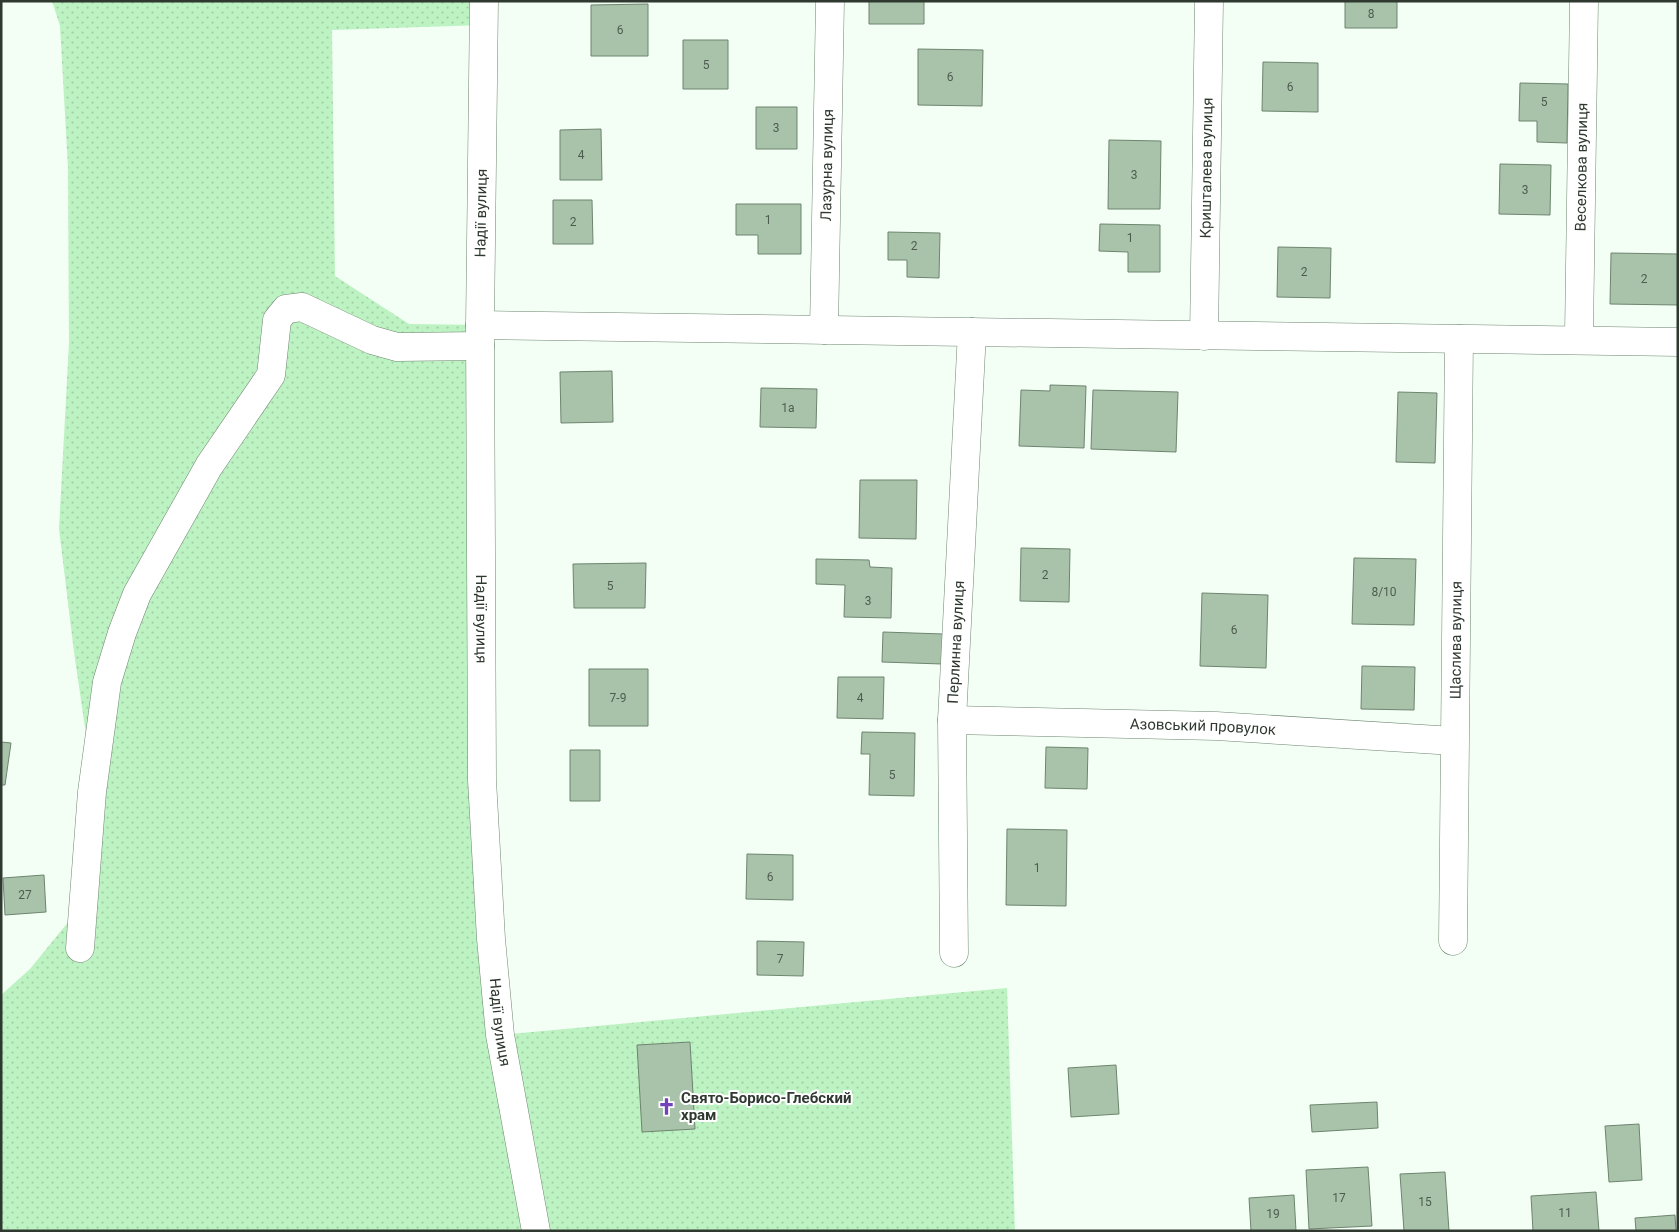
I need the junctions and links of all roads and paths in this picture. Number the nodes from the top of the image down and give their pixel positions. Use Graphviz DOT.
graph roads {
  1 [pos="484,1"];
  2 [pos="830,1"];
  3 [pos="1209,1"];
  4 [pos="1584,1"];
  5 [pos="824,330"];
  6 [pos="972,332"];
  7 [pos="1579,333"];
  8 [pos="480,336"];
  9 [pos="1204,336"];
  10 [pos="1458,339"];
  11 [pos="1678,342"];
  12 [pos="952,720"];
  13 [pos="1454,741"];
  14 [pos="1452,940"];
  15 [pos="80,948"];
  16 [pos="954,953"];
  17 [pos="536,1231"];
  1 -- 8 [label="street, Надії вулиця"];
  2 -- 5 [label="street, Лазурна вулиця"];
  3 -- 9 [label="street, Кришталева вулиця"];
  4 -- 7 [label="street, Веселкова вулиця"];
  5 -- 6 [label="street"];
  5 -- 8 [label="street"];
  6 -- 9 [label="street"];
  6 -- 12 [label="street, Перлинна вулиця"];
  8 -- 15 [label="street"];
  8 -- 17 [label="street, Надії вулиця"];
  9 -- 10 [label="street"];
  10 -- 11 [label="street"];
  10 -- 13 [label="street, Щаслива вулиця"];
  12 -- 13 [label="street, Азовський провулок"];
  12 -- 16 [label="street, Перлинна вулиця"];
  13 -- 14 [label="street, Щаслива вулиця"];
}
